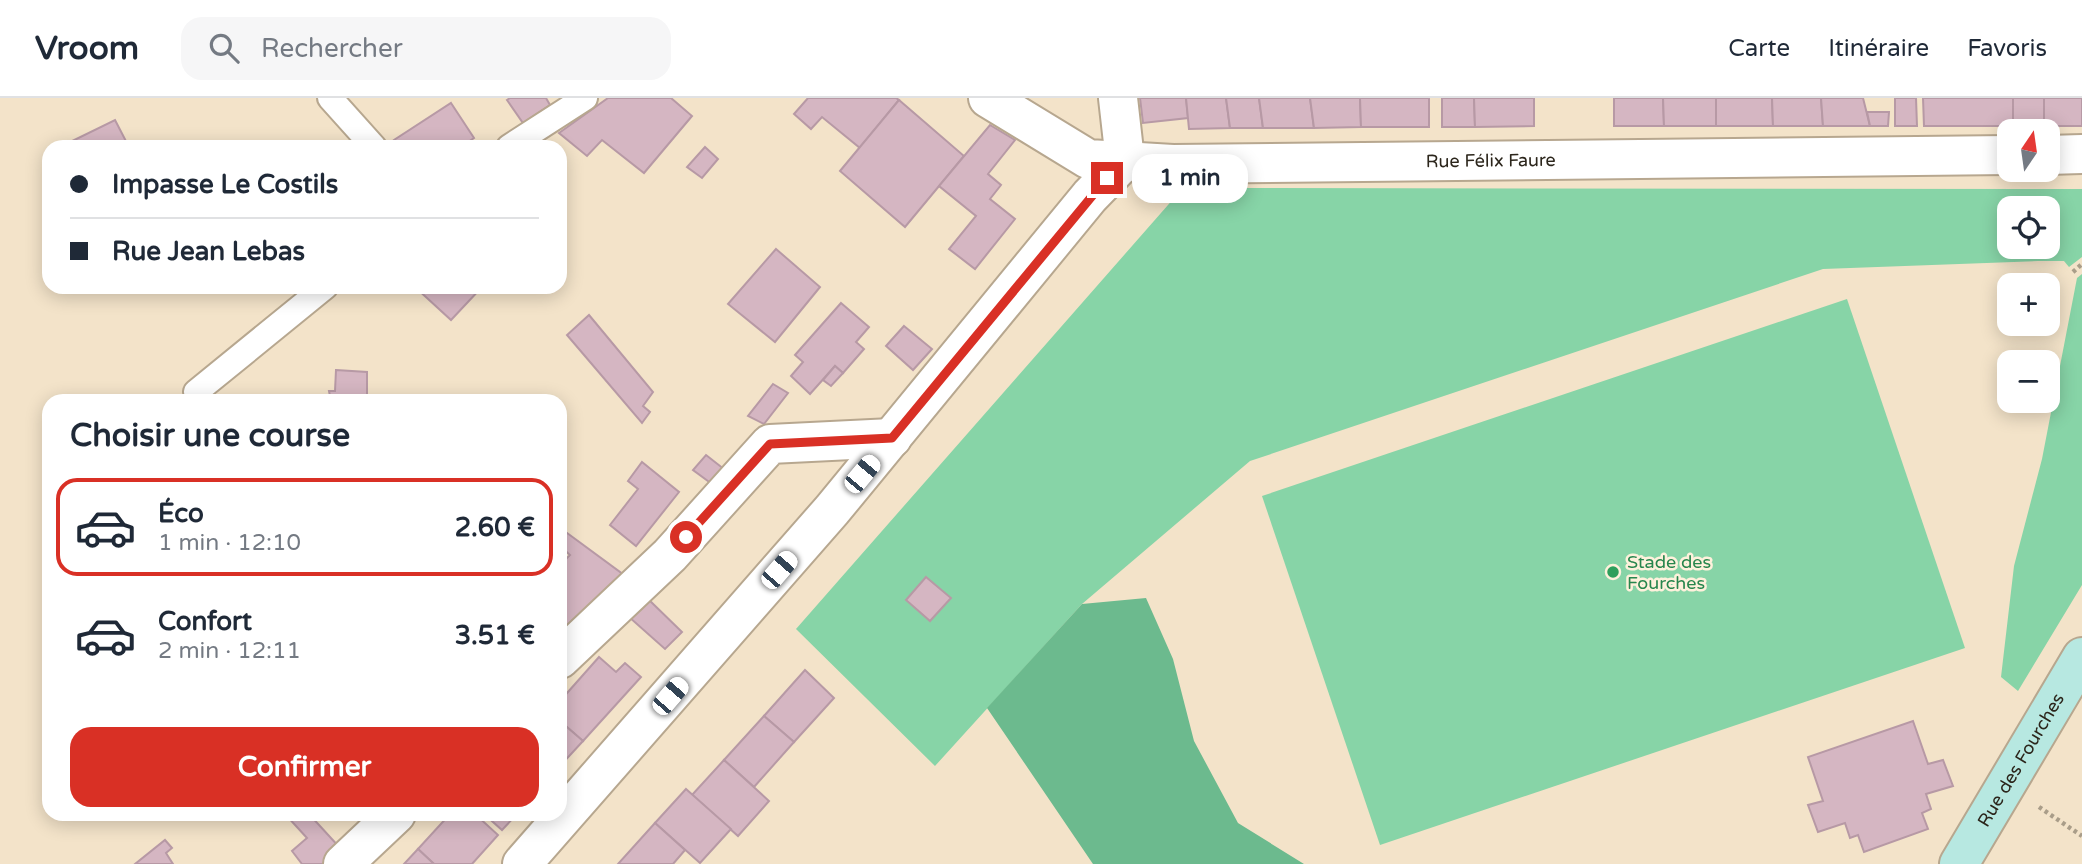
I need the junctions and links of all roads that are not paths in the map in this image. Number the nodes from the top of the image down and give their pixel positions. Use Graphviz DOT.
graph roads {
  1 [pos="330,98"];
  2 [pos="585,98"];
  3 [pos="988,98"];
  4 [pos="1118,98"];
  5 [pos="368,140"];
  6 [pos="520,140"];
  7 [pos="1997,155"];
  8 [pos="2060,155"];
  9 [pos="2082,155"];
  10 [pos="1125,160"];
  11 [pos="316,294"];
  12 [pos="196,392"];
  13 [pos="892,438"];
  14 [pos="567,652"];
  15 [pos="2082,657"];
  16 [pos="567,812"];
  17 [pos="389,821"];
  18 [pos="559,821"];
  19 [pos="343,864"];
  20 [pos="522,864"];
  21 [pos="1959,864"];
  1 -- 5 [label="lane"];
  2 -- 6 [label="lane"];
  3 -- 10 [label="street, Rue Félix Faure"];
  4 -- 10 [label="street"];
  7 -- 10 [label="street, Rue Félix Faure"];
  8 -- 9 [label="street"];
  10 -- 13 [label="street"];
  11 -- 12 [label="lane"];
  13 -- 14 [label="street"];
  13 -- 16 [label="street"];
  15 -- 21 [label="main road, Rue des Fourches"];
  17 -- 19 [label="street"];
  18 -- 20 [label="street"];
}
